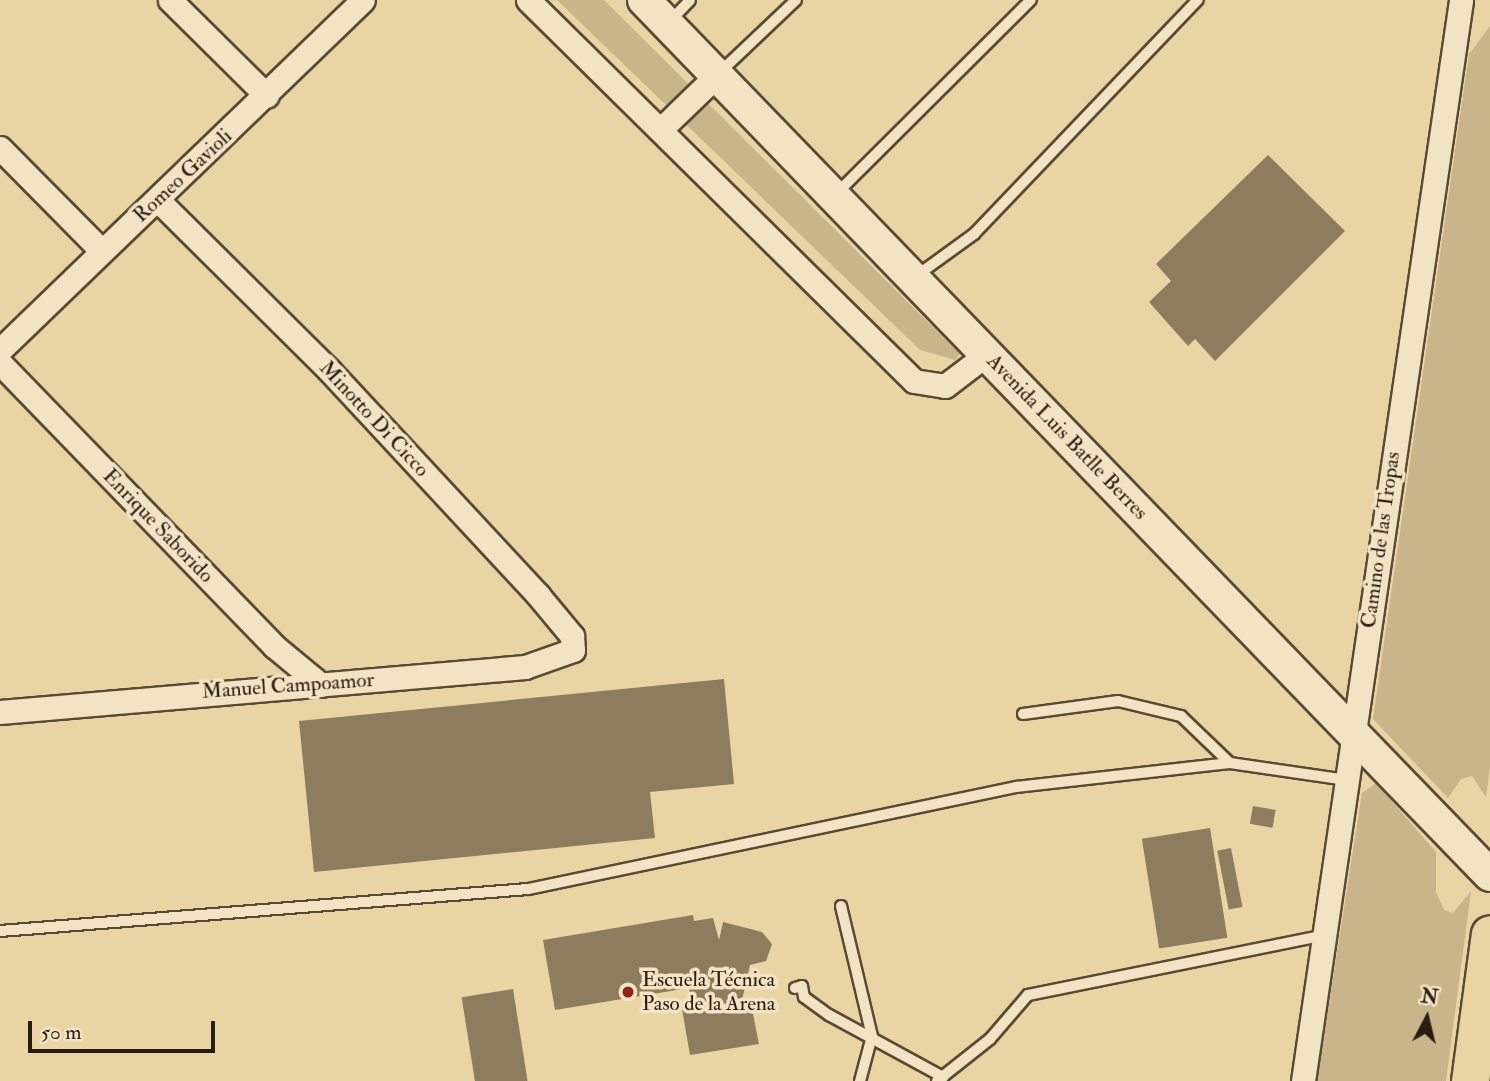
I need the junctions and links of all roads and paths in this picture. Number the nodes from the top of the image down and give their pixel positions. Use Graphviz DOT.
graph roads {
  1 [pos="170,0"];
  2 [pos="363,0"];
  3 [pos="528,0"];
  4 [pos="644,0"];
  5 [pos="690,0"];
  6 [pos="796,0"];
  7 [pos="1031,0"];
  8 [pos="1198,0"];
  9 [pos="1461,0"];
  10 [pos="667,24"];
  11 [pos="717,75"];
  12 [pos="267,96"];
  13 [pos="660,130"];
  14 [pos="0,149"];
  15 [pos="834,195"];
  16 [pos="158,200"];
  17 [pos="101,250"];
  18 [pos="914,278"];
  19 [pos="0,350"];
  20 [pos="987,354"];
  21 [pos="0,363"];
  22 [pos="573,650"];
  23 [pos="321,685"];
  24 [pos="0,712"];
  25 [pos="1023,714"];
  26 [pos="1353,734"];
  27 [pos="1230,764"];
  28 [pos="1347,780"];
  29 [pos="1490,875"];
  30 [pos="841,906"];
  31 [pos="0,931"];
  32 [pos="1490,934"];
  33 [pos="1325,935"];
  34 [pos="794,988"];
  35 [pos="872,1036"];
  36 [pos="940,1079"];
  37 [pos="860,1081"];
  38 [pos="1303,1081"];
  39 [pos="1471,1081"];
  1 -- 12 [label="street"];
  2 -- 12 [label="street, Romeo Gavioli"];
  3 -- 13 [label="street"];
  4 -- 10 [label="main road, Avenida Luis Batlle Berres"];
  5 -- 10 [label="lane"];
  6 -- 11 [label="lane"];
  7 -- 15 [label="lane"];
  8 -- 18 [label="lane"];
  9 -- 26 [label="street, Camino de las Tropas"];
  10 -- 11 [label="main road, Avenida Luis Batlle Berres"];
  11 -- 13 [label="street"];
  11 -- 15 [label="main road, Avenida Luis Batlle Berres"];
  12 -- 16 [label="street, Romeo Gavioli"];
  13 -- 20 [label="street"];
  14 -- 17 [label="street"];
  15 -- 18 [label="main road, Avenida Luis Batlle Berres"];
  16 -- 17 [label="street, Romeo Gavioli"];
  16 -- 22 [label="street, Minotto Di Cicco"];
  17 -- 19 [label="street, Romeo Gavioli"];
  18 -- 20 [label="main road, Avenida Luis Batlle Berres"];
  20 -- 26 [label="main road, Avenida Luis Batlle Berres"];
  21 -- 23 [label="street, Enrique Saborido"];
  22 -- 23 [label="street, Manuel Campoamor"];
  23 -- 24 [label="street, Manuel Campoamor"];
  25 -- 27 [label="lane"];
  26 -- 28 [label="street, Camino de las Tropas"];
  26 -- 29 [label="main road, Avenida Luis Batlle Berres"];
  27 -- 28 [label="lane"];
  27 -- 31 [label="lane"];
  28 -- 33 [label="street, Camino de las Tropas"];
  30 -- 35 [label="lane"];
  32 -- 39 [label="highway"];
  33 -- 36 [label="lane"];
  33 -- 38 [label="street, Camino de las Tropas"];
  34 -- 35 [label="lane"];
  35 -- 36 [label="lane"];
  35 -- 37 [label="lane"];
}
